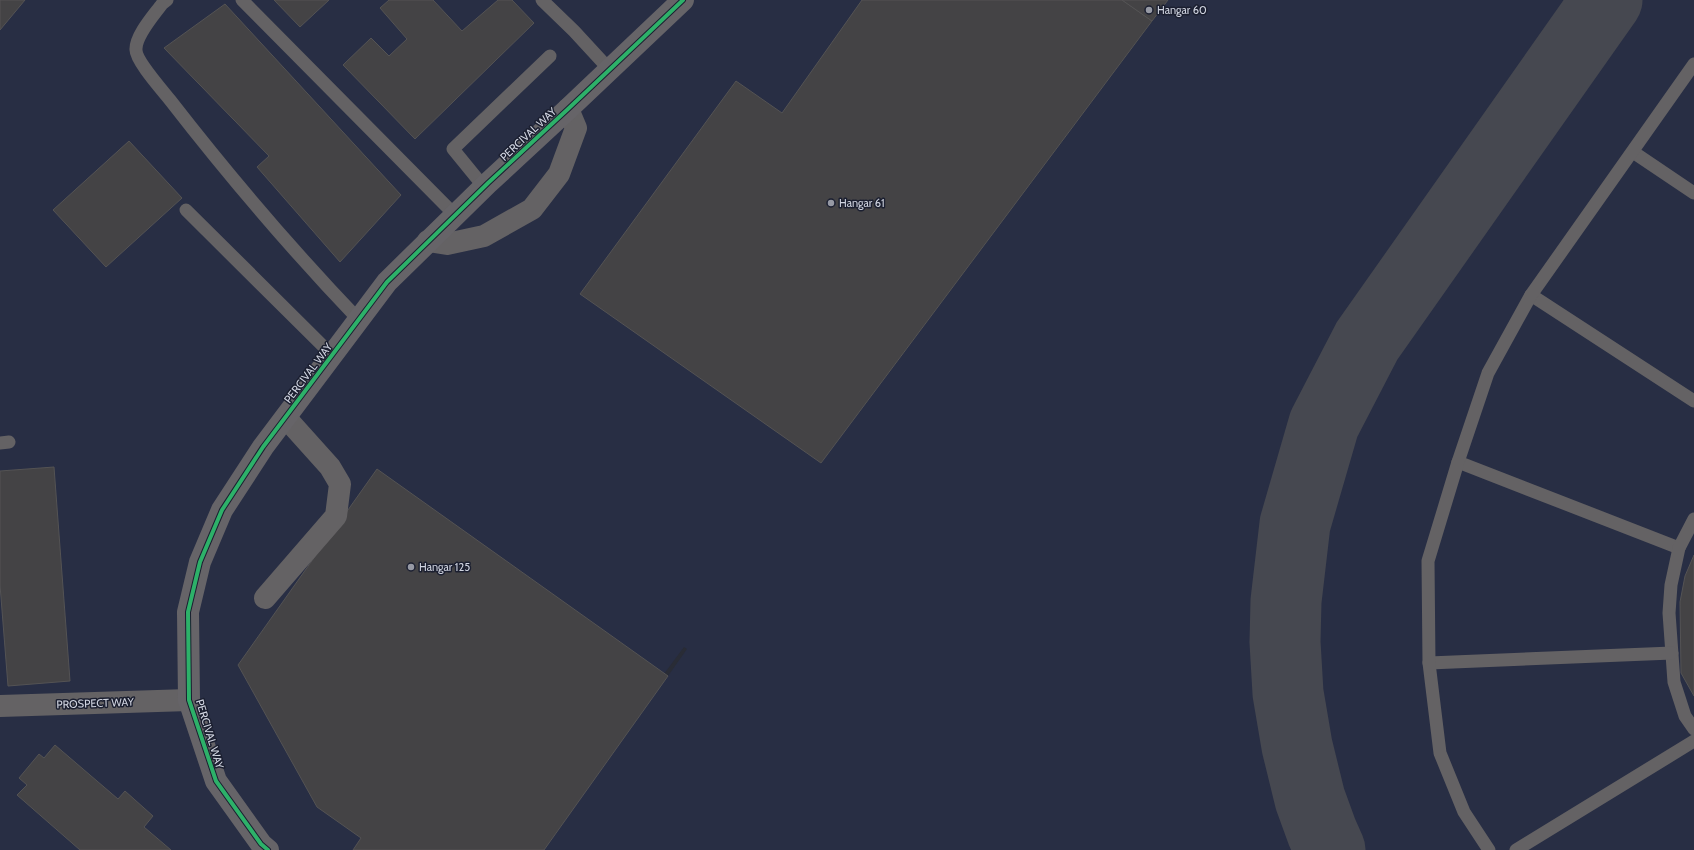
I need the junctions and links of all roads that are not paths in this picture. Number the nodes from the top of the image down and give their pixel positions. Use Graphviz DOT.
graph roads {
  1 [pos="167,0"];
  2 [pos="242,0"];
  3 [pos="542,0"];
  4 [pos="682,0"];
  5 [pos="550,56"];
  6 [pos="1694,64"];
  7 [pos="609,69"];
  8 [pos="568,109"];
  9 [pos="1633,152"];
  10 [pos="484,187"];
  11 [pos="1694,193"];
  12 [pos="186,210"];
  13 [pos="455,215"];
  14 [pos="428,241"];
  15 [pos="1531,295"];
  16 [pos="359,320"];
  17 [pos="332,356"];
  18 [pos="1694,401"];
  19 [pos="286,418"];
  20 [pos="1458,462"];
  21 [pos="1694,519"];
  22 [pos="1679,548"];
  23 [pos="265,598"];
  24 [pos="1672,653"];
  25 [pos="1429,663"];
  26 [pos="189,700"];
  27 [pos="0,706"];
  28 [pos="1694,729"];
  29 [pos="1694,741"];
  30 [pos="268,850"];
  31 [pos="1489,850"];
  32 [pos="1516,850"];
  1 -- 16 [label="lane"];
  2 -- 13 [label="lane"];
  3 -- 7 [label="lane"];
  4 -- 7 [label="street, PERCIVAL WAY"];
  5 -- 10 [label="lane"];
  6 -- 9 [label="lane"];
  7 -- 8 [label="street, PERCIVAL WAY"];
  8 -- 10 [label="street, PERCIVAL WAY"];
  8 -- 14 [label="street"];
  9 -- 11 [label="lane"];
  9 -- 15 [label="lane"];
  10 -- 13 [label="street, PERCIVAL WAY"];
  12 -- 17 [label="lane"];
  13 -- 14 [label="street, PERCIVAL WAY"];
  14 -- 16 [label="street, PERCIVAL WAY"];
  15 -- 18 [label="lane"];
  15 -- 20 [label="lane"];
  16 -- 17 [label="street, PERCIVAL WAY"];
  17 -- 19 [label="street, PERCIVAL WAY"];
  19 -- 23 [label="street"];
  19 -- 26 [label="street, PERCIVAL WAY"];
  20 -- 22 [label="lane"];
  20 -- 25 [label="lane"];
  21 -- 22 [label="lane"];
  22 -- 24 [label="lane"];
  24 -- 25 [label="lane"];
  24 -- 28 [label="lane"];
  25 -- 31 [label="lane"];
  26 -- 27 [label="street, PROSPECT WAY"];
  26 -- 30 [label="street, PERCIVAL WAY"];
  29 -- 32 [label="lane"];
}
